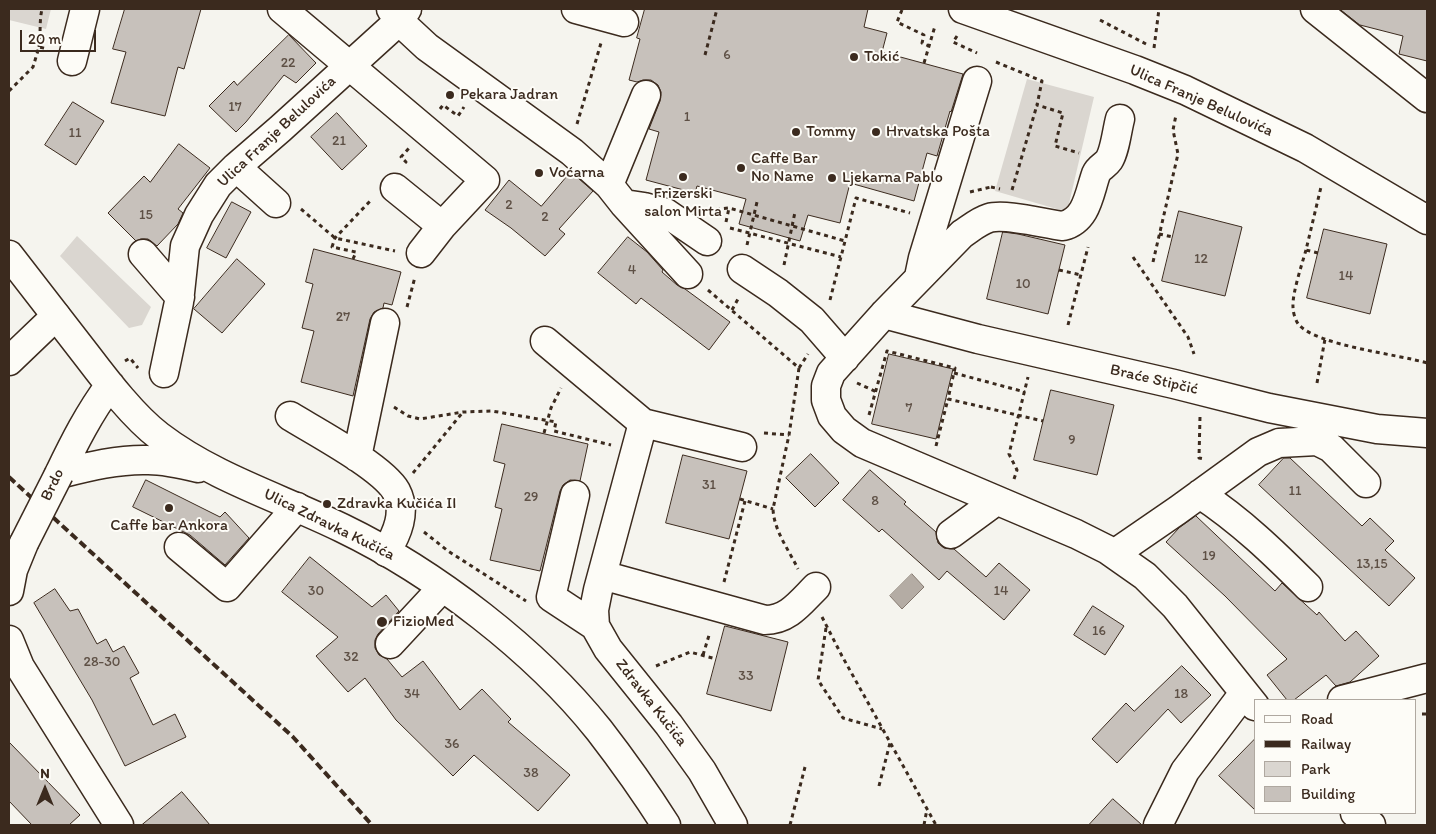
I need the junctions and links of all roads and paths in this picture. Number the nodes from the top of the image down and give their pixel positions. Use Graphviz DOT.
graph roads {
  1 [pos="42,9"];
  2 [pos="85,9"];
  3 [pos="282,9"];
  4 [pos="576,9"];
  5 [pos="717,9"];
  6 [pos="963,9"];
  7 [pos="1159,9"];
  8 [pos="1316,9"];
  9 [pos="902,10"];
  10 [pos="399,13"];
  11 [pos="616,20"];
  12 [pos="1100,20"];
  13 [pos="935,26"];
  14 [pos="957,36"];
  15 [pos="929,46"];
  16 [pos="38,47"];
  17 [pos="970,50"];
  18 [pos="705,56"];
  19 [pos="72,61"];
  20 [pos="924,64"];
  21 [pos="348,66"];
  22 [pos="33,67"];
  23 [pos="1026,74"];
  24 [pos="977,81"];
  25 [pos="9,91"];
  26 [pos="646,95"];
  27 [pos="1427,98"];
  28 [pos="1037,105"];
  29 [pos="461,110"];
  30 [pos="435,114"];
  31 [pos="1176,114"];
  32 [pos="1120,119"];
  33 [pos="576,129"];
  34 [pos="413,144"];
  35 [pos="1109,161"];
  36 [pos="236,167"];
  37 [pos="391,184"];
  38 [pos="990,187"];
  39 [pos="1321,188"];
  40 [pos="616,194"];
  41 [pos="757,202"];
  42 [pos="276,203"];
  43 [pos="795,212"];
  44 [pos="754,215"];
  45 [pos="935,220"];
  46 [pos="1427,220"];
  47 [pos="317,223"];
  48 [pos="442,226"];
  49 [pos="792,226"];
  50 [pos="719,232"];
  51 [pos="750,233"];
  52 [pos="1159,234"];
  53 [pos="1173,237"];
  54 [pos="335,238"];
  55 [pos="748,241"];
  56 [pos="845,241"];
  57 [pos="788,243"];
  58 [pos="1088,247"];
  59 [pos="1306,250"];
  60 [pos="1318,253"];
  61 [pos="143,254"];
  62 [pos="9,255"];
  63 [pos="420,256"];
  64 [pos="841,257"];
  65 [pos="1133,257"];
  66 [pos="786,258"];
  67 [pos="354,259"];
  68 [pos="1153,262"];
  69 [pos="742,269"];
  70 [pos="1059,270"];
  71 [pos="688,274"];
  72 [pos="1081,275"];
  73 [pos="919,279"];
  74 [pos="180,297"];
  75 [pos="884,314"];
  76 [pos="56,316"];
  77 [pos="396,316"];
  78 [pos="1068,325"];
  79 [pos="822,331"];
  80 [pos="1325,339"];
  81 [pos="544,341"];
  82 [pos="1194,354"];
  83 [pos="844,358"];
  84 [pos="9,361"];
  85 [pos="1427,364"];
  86 [pos="152,372"];
  87 [pos="116,373"];
  88 [pos="954,373"];
  89 [pos="856,383"];
  90 [pos="1317,383"];
  91 [pos="1026,387"];
  92 [pos="877,392"];
  93 [pos="1025,392"];
  94 [pos="948,399"];
  95 [pos="392,405"];
  96 [pos="551,408"];
  97 [pos="463,412"];
  98 [pos="290,416"];
  99 [pos="869,416"];
  100 [pos="1019,416"];
  101 [pos="547,421"];
  102 [pos="1043,421"];
  103 [pos="643,423"];
  104 [pos="544,433"];
  105 [pos="782,434"];
  106 [pos="1427,434"];
  107 [pos="789,435"];
  108 [pos="937,440"];
  109 [pos="1199,441"];
  110 [pos="742,447"];
  111 [pos="636,451"];
  112 [pos="357,458"];
  113 [pos="1199,458"];
  114 [pos="1017,470"];
  115 [pos="59,474"];
  116 [pos="222,474"];
  117 [pos="1366,483"];
  118 [pos="1200,494"];
  119 [pos="575,495"];
  120 [pos="398,499"];
  121 [pos="740,499"];
  122 [pos="745,501"];
  123 [pos="996,501"];
  124 [pos="297,507"];
  125 [pos="773,509"];
  126 [pos="951,534"];
  127 [pos="178,547"];
  128 [pos="386,552"];
  129 [pos="790,554"];
  130 [pos="1114,554"];
  131 [pos="602,575"];
  132 [pos="725,577"];
  133 [pos="816,587"];
  134 [pos="1308,587"];
  135 [pos="442,588"];
  136 [pos="9,591"];
  137 [pos="526,601"];
  138 [pos="595,626"];
  139 [pos="711,627"];
  140 [pos="827,627"];
  141 [pos="833,639"];
  142 [pos="9,640"];
  143 [pos="390,644"];
  144 [pos="703,656"];
  145 [pos="716,659"];
  146 [pos="630,676"];
  147 [pos="1427,678"];
  148 [pos="1249,699"];
  149 [pos="1346,699"];
  150 [pos="1422,714"];
  151 [pos="1427,714"];
  152 [pos="882,729"];
  153 [pos="890,743"];
  154 [pos="805,767"];
  155 [pos="879,786"];
  156 [pos="927,808"];
  157 [pos="1356,814"];
  158 [pos="1169,820"];
  159 [pos="120,825"];
  160 [pos="666,825"];
  161 [pos="733,825"];
  162 [pos="790,825"];
  163 [pos="924,825"];
  164 [pos="936,825"];
  165 [pos="1371,825"];
  1 -- 16 [label="path"];
  2 -- 19 [label="street"];
  3 -- 21 [label="street"];
  4 -- 11 [label="street"];
  5 -- 18 [label="path"];
  6 -- 46 [label="street, Ulica Franje Belulovića"];
  7 -- 12 [label="path"];
  8 -- 27 [label="street"];
  9 -- 15 [label="path"];
  10 -- 21 [label="street, Ulica Franje Belulovića"];
  10 -- 40 [label="street, Ulica Franje Belulovića"];
  11 -- 33 [label="path"];
  13 -- 15 [label="path"];
  14 -- 17 [label="path"];
  15 -- 20 [label="path"];
  21 -- 36 [label="street, Ulica Franje Belulovića"];
  21 -- 48 [label="street, Ulica Franje Belulovića"];
  22 -- 25 [label="path"];
  23 -- 28 [label="path"];
  24 -- 45 [label="street"];
  26 -- 40 [label="street"];
  28 -- 35 [label="path"];
  28 -- 38 [label="path"];
  29 -- 30 [label="path"];
  31 -- 52 [label="path"];
  32 -- 35 [label="street"];
  34 -- 37 [label="path"];
  35 -- 73 [label="street"];
  36 -- 42 [label="street"];
  36 -- 74 [label="street, Ulica Franje Belulovića"];
  37 -- 48 [label="street"];
  37 -- 54 [label="path"];
  39 -- 59 [label="path"];
  40 -- 50 [label="street"];
  40 -- 71 [label="street, Ulica Franje Belulovića"];
  41 -- 44 [label="path"];
  43 -- 49 [label="path"];
  44 -- 49 [label="path"];
  44 -- 50 [label="path"];
  44 -- 51 [label="path"];
  45 -- 56 [label="path"];
  45 -- 73 [label="street"];
  47 -- 54 [label="path"];
  48 -- 63 [label="street, Ulica Franje Belulovića"];
  49 -- 56 [label="path"];
  49 -- 57 [label="path"];
  50 -- 51 [label="path"];
  51 -- 55 [label="path"];
  51 -- 57 [label="path"];
  52 -- 53 [label="path"];
  52 -- 68 [label="path"];
  54 -- 63 [label="path"];
  54 -- 67 [label="path"];
  56 -- 64 [label="path"];
  57 -- 64 [label="path"];
  57 -- 66 [label="path"];
  58 -- 72 [label="path"];
  59 -- 60 [label="path"];
  59 -- 80 [label="path"];
  61 -- 74 [label="street"];
  62 -- 76 [label="street, Ulica Zdravka Kučića"];
  63 -- 77 [label="path"];
  64 -- 79 [label="path"];
  65 -- 82 [label="path"];
  69 -- 79 [label="street"];
  70 -- 72 [label="path"];
  71 -- 107 [label="path"];
  72 -- 78 [label="path"];
  73 -- 75 [label="street"];
  74 -- 86 [label="street, Ulica Franje Belulovića"];
  75 -- 83 [label="street"];
  75 -- 106 [label="street, Braće Stipčić"];
  76 -- 84 [label="street"];
  76 -- 87 [label="street, Ulica Zdravka Kučića"];
  77 -- 112 [label="street"];
  79 -- 83 [label="street"];
  80 -- 85 [label="path"];
  80 -- 90 [label="path"];
  81 -- 103 [label="street"];
  83 -- 123 [label="street"];
  86 -- 87 [label="path"];
  87 -- 115 [label="street, Brdo"];
  87 -- 116 [label="street, Ulica Zdravka Kučića"];
  88 -- 92 [label="path"];
  88 -- 93 [label="path"];
  88 -- 94 [label="path"];
  89 -- 92 [label="path"];
  91 -- 93 [label="path"];
  92 -- 99 [label="path"];
  93 -- 100 [label="path"];
  94 -- 100 [label="path"];
  94 -- 108 [label="path"];
  95 -- 97 [label="path"];
  96 -- 101 [label="path"];
  97 -- 101 [label="path"];
  97 -- 120 [label="path"];
  98 -- 112 [label="street"];
  100 -- 102 [label="path"];
  100 -- 114 [label="path"];
  101 -- 104 [label="path"];
  101 -- 111 [label="path"];
  103 -- 110 [label="street"];
  103 -- 111 [label="street"];
  105 -- 107 [label="path"];
  107 -- 125 [label="path"];
  109 -- 113 [label="path"];
  111 -- 131 [label="street"];
  112 -- 120 [label="street"];
  115 -- 116 [label="street"];
  115 -- 136 [label="street, Brdo, bridge"];
  116 -- 124 [label="street, Ulica Zdravka Kučića"];
  117 -- 118 [label="street"];
  118 -- 130 [label="street"];
  118 -- 134 [label="street"];
  119 -- 138 [label="street"];
  120 -- 128 [label="street"];
  120 -- 137 [label="path"];
  121 -- 122 [label="path"];
  122 -- 125 [label="path"];
  122 -- 132 [label="path"];
  123 -- 126 [label="street"];
  123 -- 130 [label="street"];
  124 -- 127 [label="street"];
  124 -- 128 [label="street, Ulica Zdravka Kučića"];
  125 -- 129 [label="path"];
  128 -- 135 [label="street, Ulica Zdravka Kučića"];
  130 -- 148 [label="street"];
  131 -- 133 [label="street"];
  131 -- 138 [label="street"];
  135 -- 143 [label="street"];
  135 -- 160 [label="street, Ulica Zdravka Kučića"];
  138 -- 146 [label="street, Zdravka Kučića"];
  139 -- 144 [label="path"];
  140 -- 152 [label="path"];
  141 -- 152 [label="path"];
  142 -- 159 [label="street"];
  144 -- 145 [label="path"];
  144 -- 146 [label="path"];
  146 -- 161 [label="street, Zdravka Kučića"];
  147 -- 149 [label="street"];
  148 -- 158 [label="street"];
  150 -- 151 [label="path"];
  152 -- 153 [label="path"];
  153 -- 155 [label="path"];
  153 -- 156 [label="path"];
  154 -- 162 [label="path"];
  156 -- 163 [label="path"];
  156 -- 164 [label="path"];
  157 -- 165 [label="street"];
}
